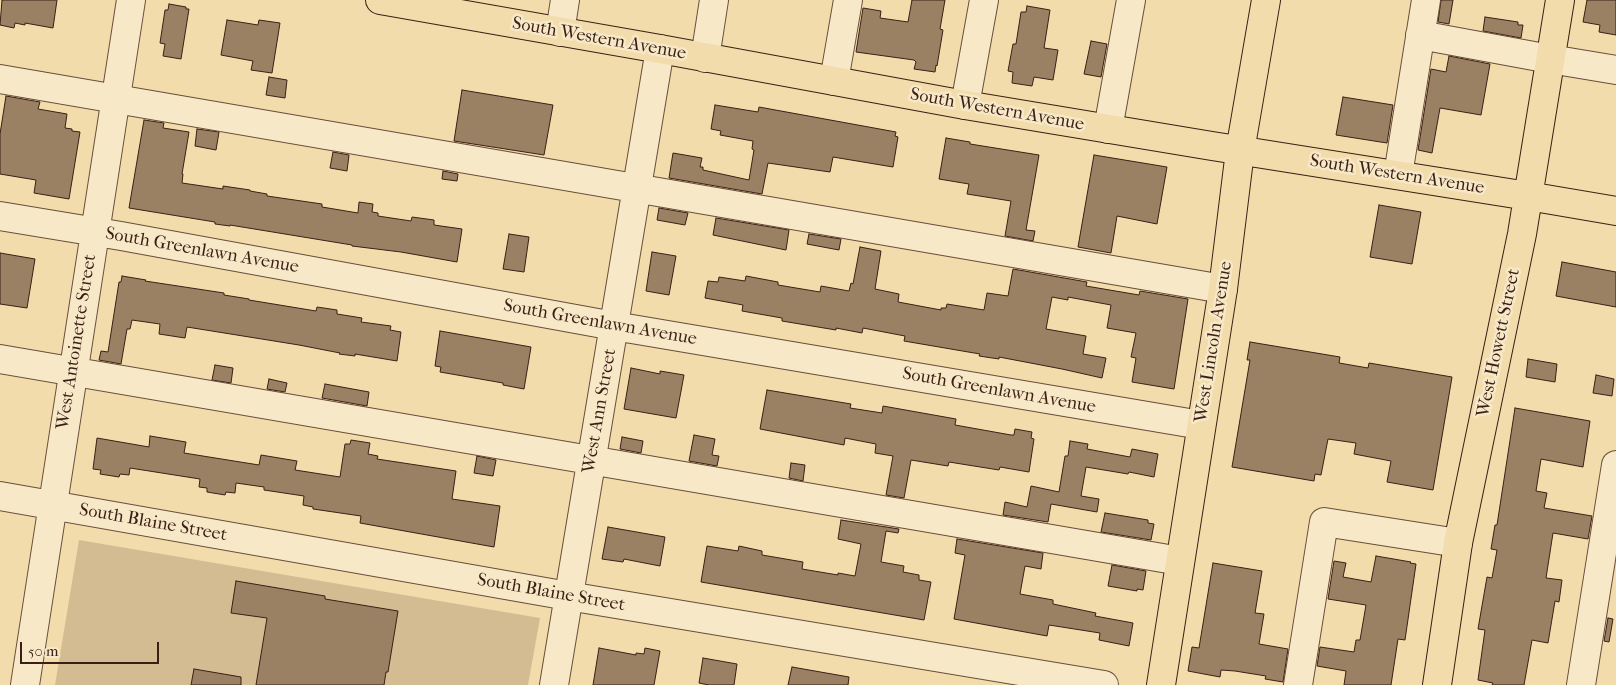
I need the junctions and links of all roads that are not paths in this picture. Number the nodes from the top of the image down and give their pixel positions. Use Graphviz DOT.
graph roads {
  1 [pos="131,0"];
  2 [pos="380,0"];
  3 [pos="565,0"];
  4 [pos="714,0"];
  5 [pos="848,0"];
  6 [pos="984,0"];
  7 [pos="1131,0"];
  8 [pos="1266,0"];
  9 [pos="1426,0"];
  10 [pos="1560,0"];
  11 [pos="425,4"];
  12 [pos="560,32"];
  13 [pos="1420,35"];
  14 [pos="660,49"];
  15 [pos="705,58"];
  16 [pos="1550,59"];
  17 [pos="1616,70"];
  18 [pos="0,79"];
  19 [pos="834,81"];
  20 [pos="115,99"];
  21 [pos="965,105"];
  22 [pos="1108,129"];
  23 [pos="1240,151"];
  24 [pos="1398,175"];
  25 [pos="637,188"];
  26 [pos="1528,196"];
  27 [pos="1616,211"];
  28 [pos="0,216"];
  29 [pos="94,232"];
  30 [pos="1223,289"];
  31 [pos="614,326"];
  32 [pos="0,359"];
  33 [pos="73,372"];
  34 [pos="1201,425"];
  35 [pos="591,460"];
  36 [pos="1616,465"];
  37 [pos="0,496"];
  38 [pos="52,505"];
  39 [pos="1458,543"];
  40 [pos="1180,561"];
  41 [pos="568,596"];
  42 [pos="25,685"];
  43 [pos="554,685"];
  44 [pos="1104,685"];
  45 [pos="1161,685"];
  46 [pos="1298,685"];
  47 [pos="1438,685"];
  48 [pos="1581,685"];
  1 -- 20 [label="street, West Antoinette Street"];
  2 -- 11 [label="main road, South Western Avenue"];
  3 -- 12 [label="street"];
  4 -- 15 [label="street"];
  5 -- 19 [label="street"];
  6 -- 21 [label="street"];
  7 -- 22 [label="street"];
  8 -- 23 [label="main road, West Lincoln Avenue"];
  9 -- 13 [label="street"];
  10 -- 16 [label="main road, West Howett Street"];
  11 -- 12 [label="main road, South Western Avenue"];
  12 -- 14 [label="main road, South Western Avenue"];
  13 -- 16 [label="street"];
  13 -- 24 [label="street"];
  14 -- 15 [label="main road, South Western Avenue"];
  14 -- 25 [label="street, West Ann Street"];
  15 -- 19 [label="main road, South Western Avenue"];
  16 -- 17 [label="street"];
  16 -- 26 [label="main road, West Howett Street"];
  18 -- 20 [label="street"];
  19 -- 21 [label="main road, South Western Avenue"];
  20 -- 25 [label="street"];
  20 -- 29 [label="street, West Antoinette Street"];
  21 -- 22 [label="main road, South Western Avenue"];
  22 -- 23 [label="main road, South Western Avenue"];
  23 -- 24 [label="main road, South Western Avenue"];
  23 -- 30 [label="main road, West Lincoln Avenue"];
  24 -- 26 [label="main road, South Western Avenue"];
  25 -- 30 [label="street"];
  25 -- 31 [label="street, West Ann Street"];
  26 -- 27 [label="main road, South Western Avenue"];
  26 -- 39 [label="main road, West Howett Street"];
  28 -- 29 [label="street, South Greenlawn Avenue"];
  29 -- 31 [label="street, South Greenlawn Avenue"];
  29 -- 33 [label="street, West Antoinette Street"];
  30 -- 34 [label="main road, West Lincoln Avenue"];
  31 -- 34 [label="street, South Greenlawn Avenue"];
  31 -- 35 [label="street, West Ann Street"];
  32 -- 33 [label="street"];
  33 -- 35 [label="street"];
  33 -- 38 [label="street, West Antoinette Street"];
  34 -- 40 [label="main road, West Lincoln Avenue"];
  35 -- 40 [label="street"];
  35 -- 41 [label="street, West Ann Street"];
  36 -- 48 [label="street"];
  37 -- 38 [label="street, South Blaine Street"];
  38 -- 41 [label="street, South Blaine Street"];
  38 -- 42 [label="street, West Antoinette Street"];
  39 -- 46 [label="street"];
  39 -- 47 [label="main road, West Howett Street"];
  40 -- 45 [label="main road, West Lincoln Avenue"];
  41 -- 43 [label="street, West Ann Street"];
  41 -- 44 [label="street, South Blaine Street"];
}
